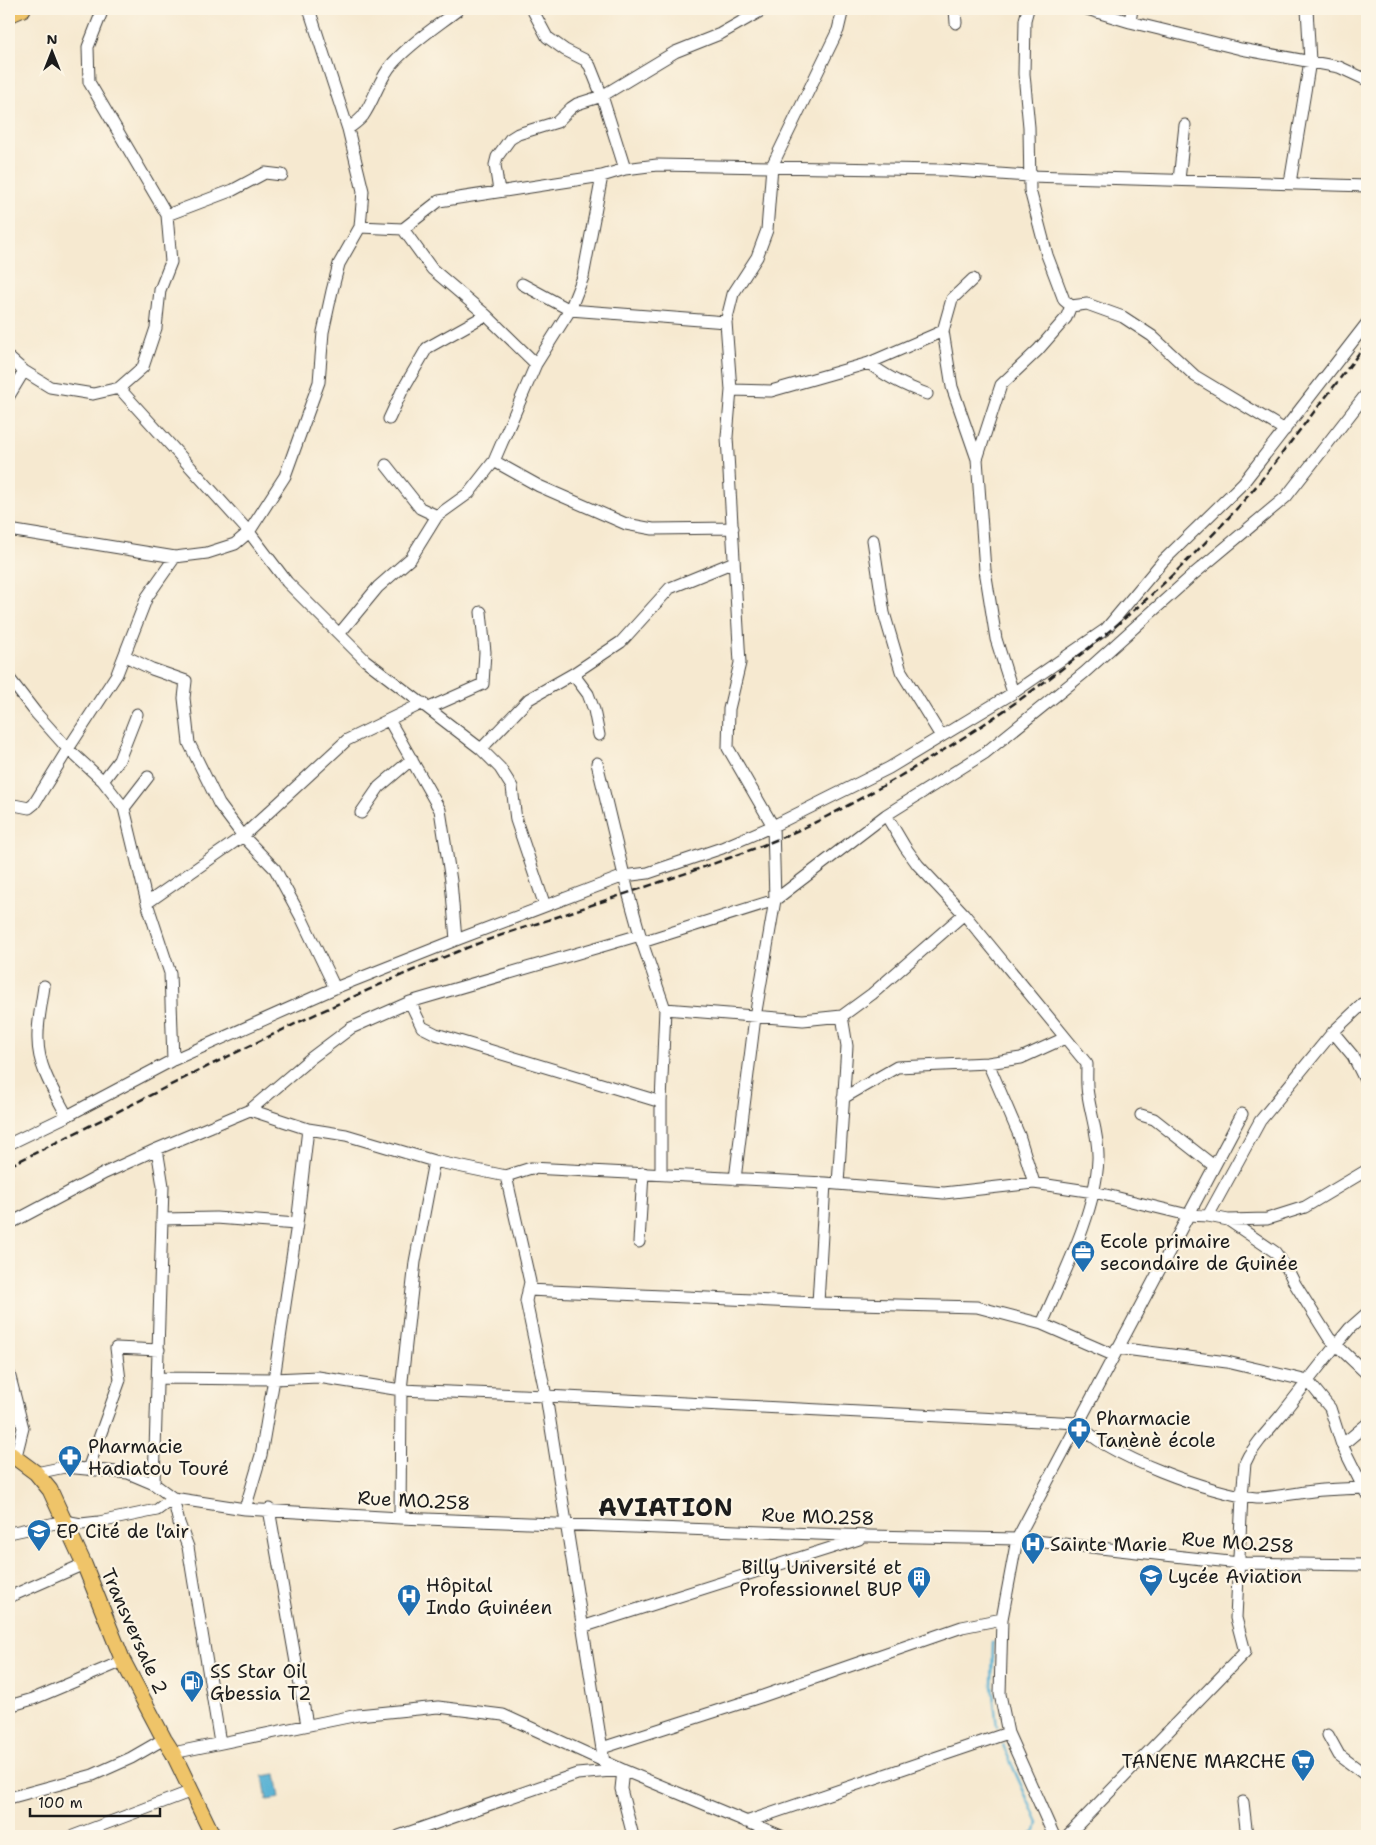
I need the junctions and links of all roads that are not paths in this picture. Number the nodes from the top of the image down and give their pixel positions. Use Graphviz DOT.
graph roads {
  1 [pos="23,9"];
  2 [pos="103,9"];
  3 [pos="309,9"];
  4 [pos="459,9"];
  5 [pos="532,9"];
  6 [pos="764,9"];
  7 [pos="843,9"];
  8 [pos="955,9"];
  9 [pos="1028,9"];
  10 [pos="1087,9"];
  11 [pos="1132,9"];
  12 [pos="1307,9"];
  13 [pos="9,15"];
  14 [pos="956,22"];
  15 [pos="1130,22"];
  16 [pos="1310,61"];
  17 [pos="1367,80"];
  18 [pos="602,96"];
  19 [pos="1185,125"];
  20 [pos="348,129"];
  21 [pos="772,166"];
  22 [pos="625,169"];
  23 [pos="282,175"];
  24 [pos="602,176"];
  25 [pos="1029,176"];
  26 [pos="1179,180"];
  27 [pos="1290,183"];
  28 [pos="1367,186"];
  29 [pos="499,191"];
  30 [pos="167,215"];
  31 [pos="360,227"];
  32 [pos="402,229"];
  33 [pos="973,279"];
  34 [pos="522,284"];
  35 [pos="1071,306"];
  36 [pos="570,310"];
  37 [pos="486,315"];
  38 [pos="726,322"];
  39 [pos="1367,323"];
  40 [pos="943,331"];
  41 [pos="9,358"];
  42 [pos="868,363"];
  43 [pos="536,364"];
  44 [pos="24,371"];
  45 [pos="119,388"];
  46 [pos="731,390"];
  47 [pos="1367,393"];
  48 [pos="926,394"];
  49 [pos="9,396"];
  50 [pos="389,419"];
  51 [pos="1285,430"];
  52 [pos="977,459"];
  53 [pos="494,461"];
  54 [pos="386,465"];
  55 [pos="437,516"];
  56 [pos="733,528"];
  57 [pos="9,530"];
  58 [pos="249,532"];
  59 [pos="872,540"];
  60 [pos="175,557"];
  61 [pos="734,562"];
  62 [pos="481,612"];
  63 [pos="340,633"];
  64 [pos="125,656"];
  65 [pos="574,674"];
  66 [pos="9,678"];
  67 [pos="1013,693"];
  68 [pos="426,706"];
  69 [pos="137,714"];
  70 [pos="388,720"];
  71 [pos="599,735"];
  72 [pos="941,736"];
  73 [pos="68,749"];
  74 [pos="481,749"];
  75 [pos="412,759"];
  76 [pos="597,763"];
  77 [pos="148,777"];
  78 [pos="103,781"];
  79 [pos="9,804"];
  80 [pos="124,808"];
  81 [pos="361,813"];
  82 [pos="886,815"];
  83 [pos="773,826"];
  84 [pos="243,836"];
  85 [pos="624,876"];
  86 [pos="775,900"];
  87 [pos="146,903"];
  88 [pos="545,906"];
  89 [pos="964,914"];
  90 [pos="641,938"];
  91 [pos="456,940"];
  92 [pos="44,986"];
  93 [pos="335,988"];
  94 [pos="1367,1000"];
  95 [pos="410,1002"];
  96 [pos="665,1009"];
  97 [pos="842,1016"];
  98 [pos="755,1017"];
  99 [pos="1333,1032"];
  100 [pos="1065,1038"];
  101 [pos="172,1060"];
  102 [pos="988,1063"];
  103 [pos="1367,1084"];
  104 [pos="844,1098"];
  105 [pos="661,1102"];
  106 [pos="250,1110"];
  107 [pos="1242,1114"];
  108 [pos="1141,1115"];
  109 [pos="67,1116"];
  110 [pos="308,1129"];
  111 [pos="9,1144"];
  112 [pos="157,1149"];
  113 [pos="434,1161"];
  114 [pos="1214,1166"];
  115 [pos="1367,1170"];
  116 [pos="643,1173"];
  117 [pos="661,1174"];
  118 [pos="506,1176"];
  119 [pos="735,1179"];
  120 [pos="826,1183"];
  121 [pos="1034,1183"];
  122 [pos="838,1184"];
  123 [pos="1094,1192"];
  124 [pos="1188,1216"];
  125 [pos="1208,1216"];
  126 [pos="162,1218"];
  127 [pos="1228,1220"];
  128 [pos="9,1224"];
  129 [pos="297,1224"];
  130 [pos="639,1242"];
  131 [pos="528,1290"];
  132 [pos="818,1303"];
  133 [pos="1367,1313"];
  134 [pos="1042,1324"];
  135 [pos="1336,1344"];
  136 [pos="159,1350"];
  137 [pos="1115,1352"];
  138 [pos="9,1373"];
  139 [pos="1367,1374"];
  140 [pos="158,1378"];
  141 [pos="274,1379"];
  142 [pos="1308,1381"];
  143 [pos="401,1390"];
  144 [pos="546,1396"];
  145 [pos="1078,1423"];
  146 [pos="1367,1424"];
  147 [pos="1342,1445"];
  148 [pos="12,1454"];
  149 [pos="88,1469"];
  150 [pos="36,1473"];
  151 [pos="154,1484"];
  152 [pos="1365,1491"];
  153 [pos="1242,1496"];
  154 [pos="173,1498"];
  155 [pos="245,1509"];
  156 [pos="270,1509"];
  157 [pos="400,1518"];
  158 [pos="65,1520"];
  159 [pos="566,1523"];
  160 [pos="9,1533"];
  161 [pos="869,1536"];
  162 [pos="1017,1539"];
  163 [pos="1239,1563"];
  164 [pos="84,1564"];
  165 [pos="1367,1565"];
  166 [pos="9,1597"];
  167 [pos="1002,1619"];
  168 [pos="582,1627"];
  169 [pos="124,1661"];
  170 [pos="9,1706"];
  171 [pos="307,1725"];
  172 [pos="1008,1733"];
  173 [pos="1328,1735"];
  174 [pos="164,1739"];
  175 [pos="220,1743"];
  176 [pos="602,1748"];
  177 [pos="173,1753"];
  178 [pos="604,1762"];
  179 [pos="623,1770"];
  180 [pos="1367,1776"];
  181 [pos="192,1791"];
  182 [pos="9,1798"];
  183 [pos="1243,1802"];
  184 [pos="746,1822"];
  185 [pos="73,1836"];
  186 [pos="213,1836"];
  187 [pos="399,1836"];
  188 [pos="633,1836"];
  189 [pos="782,1836"];
  190 [pos="1054,1836"];
  191 [pos="1067,1836"];
  192 [pos="1248,1836"];
  1 -- 13 [label="main road"];
  2 -- 30 [label="street"];
  3 -- 20 [label="street"];
  4 -- 20 [label="street"];
  5 -- 18 [label="street"];
  6 -- 18 [label="street"];
  7 -- 21 [label="street"];
  8 -- 14 [label="street"];
  9 -- 25 [label="street"];
  10 -- 15 [label="street"];
  11 -- 15 [label="street"];
  12 -- 16 [label="street"];
  15 -- 16 [label="street"];
  16 -- 17 [label="street"];
  16 -- 27 [label="street"];
  18 -- 22 [label="street"];
  18 -- 29 [label="street"];
  19 -- 26 [label="street"];
  20 -- 31 [label="street"];
  21 -- 22 [label="street"];
  21 -- 25 [label="street"];
  21 -- 38 [label="street"];
  22 -- 24 [label="street"];
  23 -- 30 [label="street"];
  24 -- 29 [label="street"];
  24 -- 36 [label="street"];
  25 -- 26 [label="street"];
  25 -- 35 [label="street"];
  26 -- 27 [label="street"];
  27 -- 28 [label="street"];
  29 -- 32 [label="street"];
  30 -- 45 [label="street"];
  31 -- 32 [label="street"];
  31 -- 58 [label="street"];
  32 -- 37 [label="street"];
  33 -- 40 [label="street"];
  34 -- 36 [label="street"];
  35 -- 51 [label="street"];
  35 -- 52 [label="street"];
  36 -- 38 [label="street"];
  36 -- 43 [label="street"];
  37 -- 43 [label="street"];
  37 -- 50 [label="street"];
  38 -- 46 [label="street"];
  39 -- 51 [label="street"];
  40 -- 42 [label="street"];
  40 -- 52 [label="street"];
  41 -- 44 [label="street"];
  42 -- 46 [label="street"];
  42 -- 48 [label="street"];
  43 -- 53 [label="street"];
  44 -- 45 [label="street"];
  44 -- 49 [label="street"];
  45 -- 58 [label="street"];
  46 -- 56 [label="street"];
  47 -- 82 [label="street"];
  51 -- 67 [label="street"];
  52 -- 67 [label="street"];
  53 -- 55 [label="street"];
  53 -- 56 [label="street"];
  54 -- 55 [label="street"];
  55 -- 63 [label="street"];
  56 -- 61 [label="street"];
  57 -- 60 [label="street"];
  58 -- 60 [label="street"];
  58 -- 63 [label="street"];
  59 -- 72 [label="street"];
  60 -- 64 [label="street"];
  61 -- 65 [label="street"];
  61 -- 83 [label="street"];
  62 -- 68 [label="street"];
  63 -- 68 [label="street"];
  64 -- 73 [label="street"];
  64 -- 84 [label="street"];
  65 -- 71 [label="street"];
  65 -- 74 [label="street"];
  66 -- 73 [label="street"];
  67 -- 72 [label="street"];
  68 -- 70 [label="street"];
  68 -- 74 [label="street"];
  69 -- 78 [label="street"];
  70 -- 75 [label="street"];
  70 -- 84 [label="street"];
  72 -- 83 [label="street"];
  73 -- 78 [label="street"];
  73 -- 79 [label="street"];
  74 -- 88 [label="street"];
  75 -- 81 [label="street"];
  75 -- 91 [label="street"];
  76 -- 85 [label="street"];
  77 -- 80 [label="street"];
  78 -- 80 [label="street"];
  80 -- 87 [label="street"];
  82 -- 86 [label="street"];
  82 -- 89 [label="street"];
  83 -- 85 [label="street"];
  83 -- 86 [label="street"];
  84 -- 87 [label="street"];
  84 -- 93 [label="street"];
  85 -- 88 [label="street"];
  85 -- 90 [label="street"];
  86 -- 90 [label="street"];
  86 -- 98 [label="street"];
  87 -- 101 [label="street"];
  88 -- 91 [label="street"];
  89 -- 97 [label="street"];
  89 -- 100 [label="street"];
  90 -- 95 [label="street"];
  90 -- 96 [label="street"];
  91 -- 93 [label="street"];
  92 -- 109 [label="street"];
  93 -- 101 [label="street"];
  94 -- 99 [label="street"];
  95 -- 105 [label="street"];
  95 -- 106 [label="street"];
  96 -- 98 [label="street"];
  96 -- 105 [label="street"];
  97 -- 98 [label="street"];
  97 -- 104 [label="street"];
  98 -- 119 [label="street"];
  99 -- 103 [label="street"];
  99 -- 125 [label="street"];
  100 -- 102 [label="street"];
  100 -- 123 [label="street"];
  101 -- 109 [label="street"];
  102 -- 104 [label="street"];
  102 -- 121 [label="street"];
  104 -- 122 [label="street"];
  105 -- 117 [label="street"];
  106 -- 110 [label="street"];
  106 -- 112 [label="street"];
  107 -- 114 [label="street"];
  108 -- 114 [label="street"];
  109 -- 111 [label="street"];
  110 -- 113 [label="street"];
  110 -- 129 [label="street"];
  112 -- 126 [label="street"];
  112 -- 128 [label="street"];
  113 -- 118 [label="street"];
  113 -- 143 [label="street"];
  114 -- 124 [label="street"];
  115 -- 127 [label="street"];
  116 -- 117 [label="street"];
  116 -- 118 [label="street"];
  116 -- 130 [label="street"];
  117 -- 119 [label="street"];
  118 -- 131 [label="street"];
  119 -- 120 [label="street"];
  120 -- 122 [label="street"];
  120 -- 132 [label="street"];
  121 -- 122 [label="street"];
  121 -- 123 [label="street"];
  123 -- 124 [label="street"];
  123 -- 134 [label="street"];
  124 -- 125 [label="street"];
  124 -- 137 [label="street"];
  125 -- 127 [label="street"];
  126 -- 129 [label="street"];
  126 -- 136 [label="street"];
  127 -- 135 [label="street"];
  129 -- 141 [label="street"];
  131 -- 132 [label="street"];
  131 -- 144 [label="street"];
  132 -- 134 [label="street"];
  133 -- 135 [label="street"];
  134 -- 137 [label="street"];
  135 -- 139 [label="street"];
  135 -- 142 [label="street"];
  136 -- 140 [label="street"];
  136 -- 149 [label="street"];
  137 -- 142 [label="street"];
  137 -- 145 [label="street"];
  138 -- 148 [label="street"];
  140 -- 141 [label="street"];
  140 -- 151 [label="street"];
  141 -- 143 [label="street"];
  141 -- 155 [label="street"];
  142 -- 147 [label="street"];
  142 -- 153 [label="street"];
  143 -- 144 [label="street"];
  143 -- 157 [label="street"];
  144 -- 145 [label="street"];
  144 -- 159 [label="street"];
  145 -- 153 [label="street"];
  145 -- 162 [label="street"];
  146 -- 147 [label="street"];
  147 -- 152 [label="street"];
  148 -- 150 [label="main road, Transversale 2"];
  149 -- 150 [label="street, Rue MO.258"];
  149 -- 151 [label="street, Rue MO.258"];
  150 -- 158 [label="main road, Transversale 2"];
  151 -- 154 [label="street, Rue MO.258"];
  152 -- 153 [label="street"];
  153 -- 163 [label="street"];
  154 -- 155 [label="street, Rue MO.258"];
  154 -- 158 [label="street"];
  154 -- 175 [label="street"];
  155 -- 156 [label="street, Rue MO.258"];
  156 -- 157 [label="street, Rue MO.258"];
  156 -- 171 [label="street"];
  157 -- 159 [label="street, Rue MO.258"];
  158 -- 160 [label="street"];
  158 -- 164 [label="main road, Transversale 2"];
  159 -- 161 [label="street, Rue MO.258"];
  159 -- 168 [label="street"];
  161 -- 162 [label="street, Rue MO.258"];
  161 -- 168 [label="street"];
  162 -- 163 [label="street, Rue MO.258"];
  162 -- 167 [label="street"];
  163 -- 165 [label="street, Rue MO.258"];
  163 -- 191 [label="street"];
  164 -- 166 [label="street"];
  164 -- 169 [label="main road, Transversale 2"];
  167 -- 172 [label="street"];
  167 -- 176 [label="street"];
  168 -- 176 [label="street"];
  169 -- 170 [label="street"];
  169 -- 174 [label="main road, Transversale 2"];
  171 -- 175 [label="street"];
  171 -- 178 [label="street"];
  172 -- 184 [label="street"];
  172 -- 190 [label="street"];
  173 -- 180 [label="street"];
  174 -- 177 [label="main road, Transversale 2"];
  174 -- 182 [label="street"];
  175 -- 177 [label="street"];
  176 -- 178 [label="street"];
  177 -- 181 [label="main road, Transversale 2"];
  178 -- 179 [label="street"];
  179 -- 184 [label="street"];
  179 -- 187 [label="street"];
  179 -- 188 [label="street"];
  181 -- 185 [label="street"];
  181 -- 186 [label="main road, Transversale 2"];
  183 -- 192 [label="street"];
  184 -- 189 [label="street"];
}
